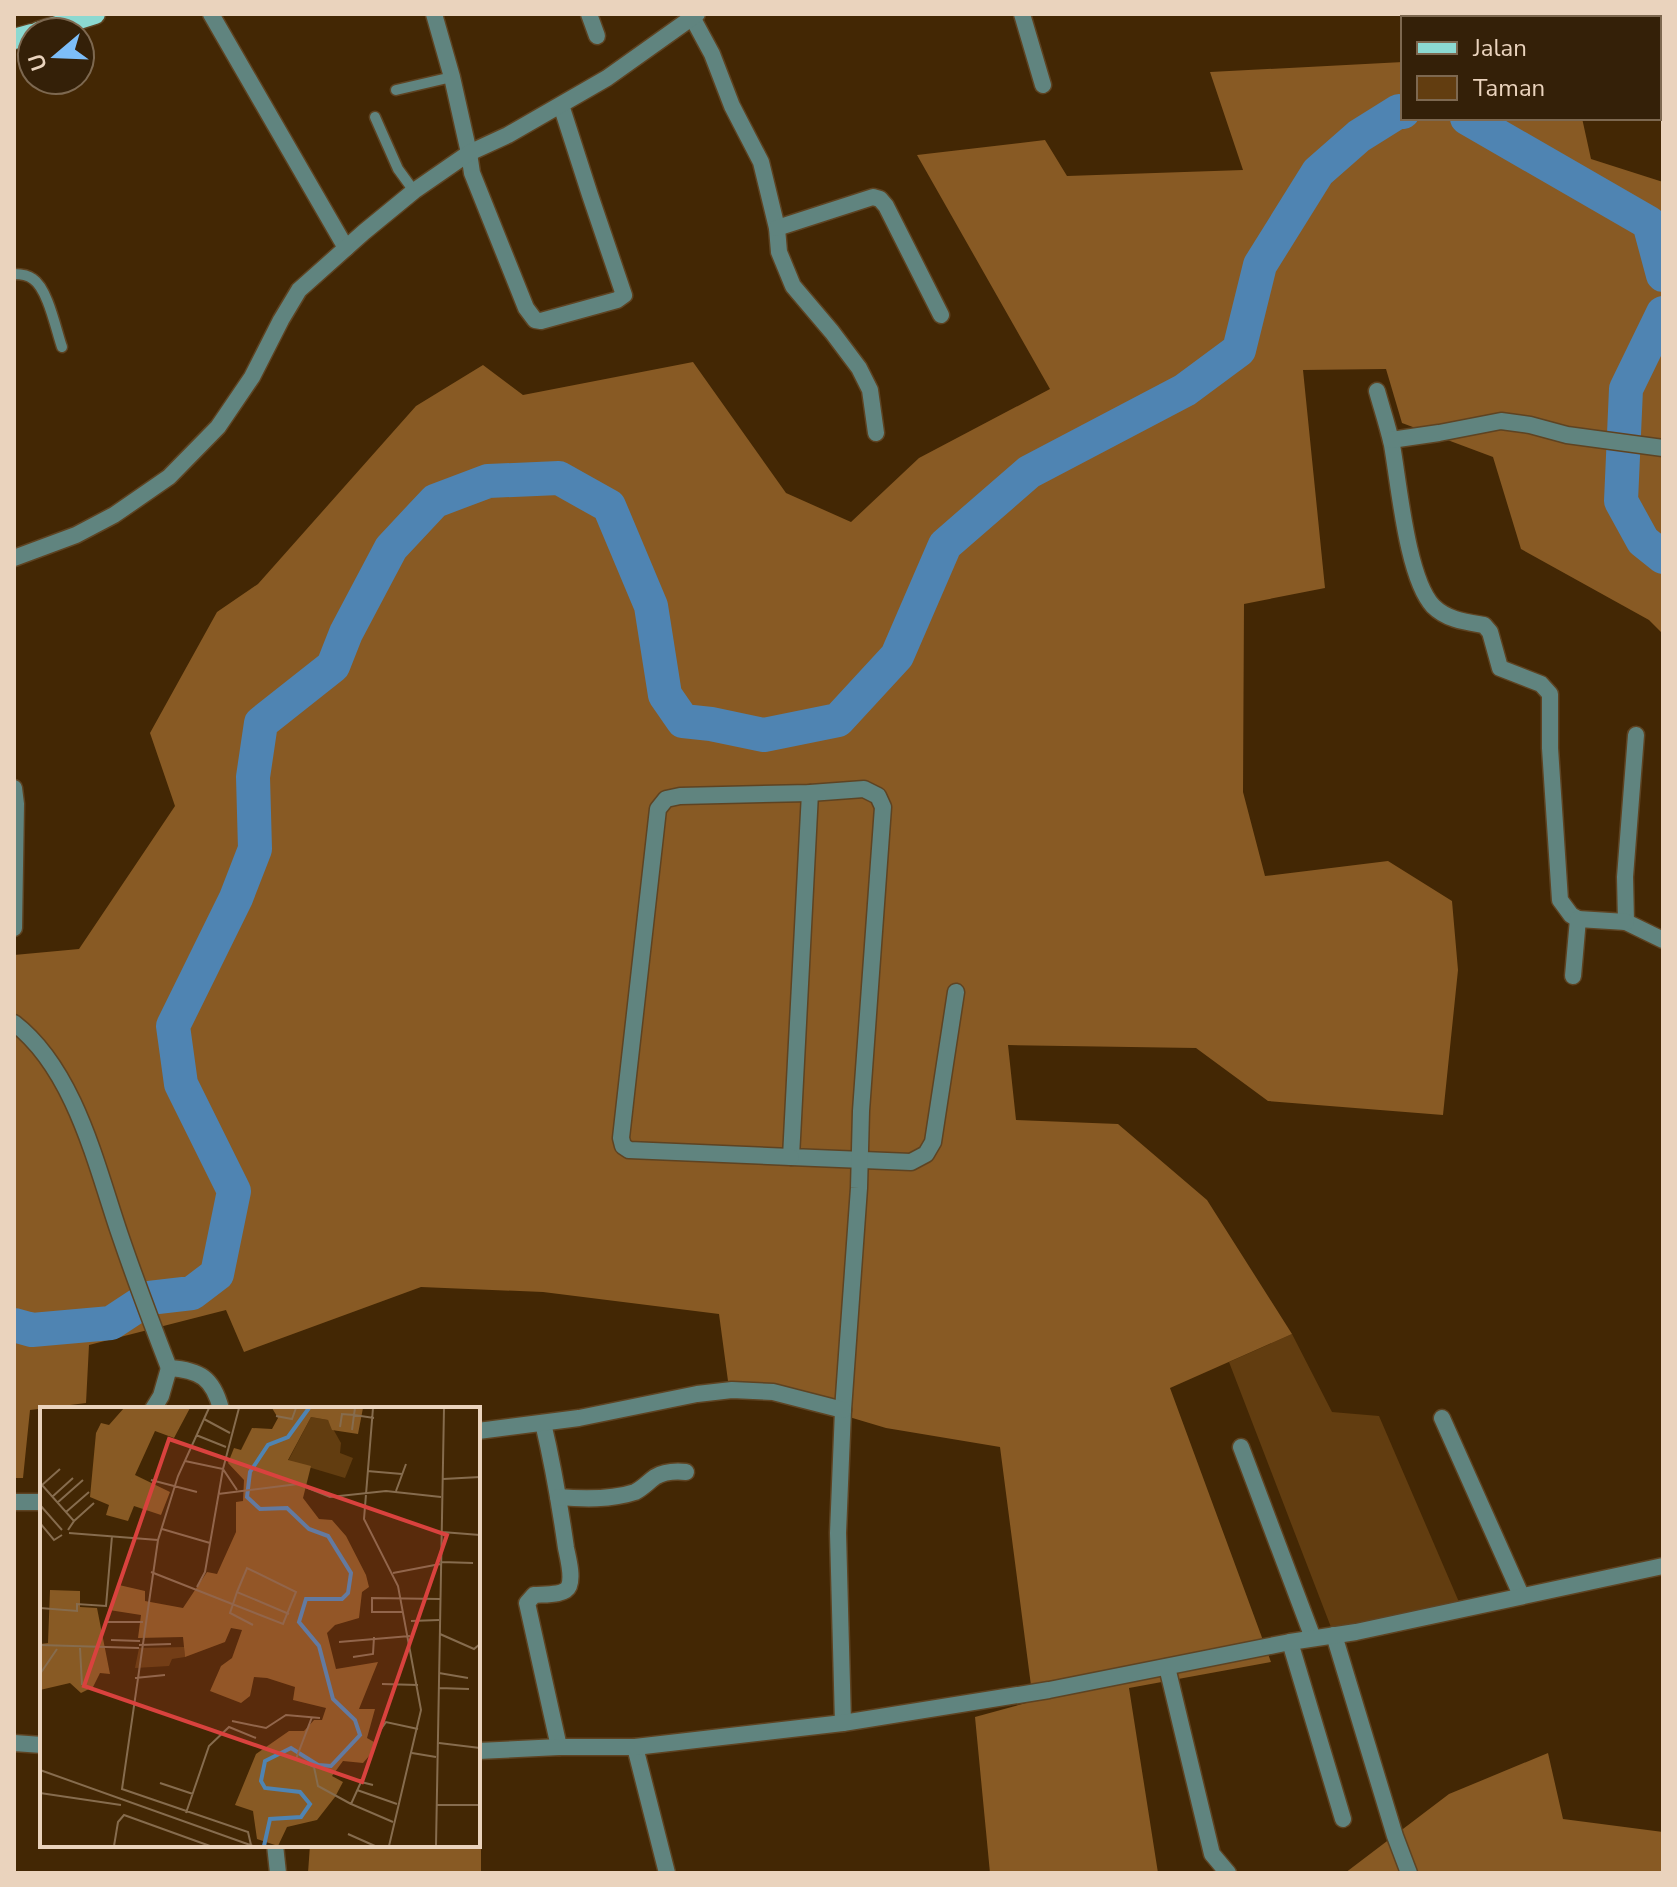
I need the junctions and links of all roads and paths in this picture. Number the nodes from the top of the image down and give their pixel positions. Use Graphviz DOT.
graph roads {
  1 [pos="211,14"];
  2 [pos="434,14"];
  3 [pos="589,14"];
  4 [pos="1022,14"];
  5 [pos="694,15"];
  6 [pos="597,36"];
  7 [pos="452,77"];
  8 [pos="1043,85"];
  9 [pos="396,90"];
  10 [pos="561,105"];
  11 [pos="375,117"];
  12 [pos="469,153"];
  13 [pos="414,191"];
  14 [pos="777,228"];
  15 [pos="346,248"];
  16 [pos="14,274"];
  17 [pos="941,315"];
  18 [pos="62,347"];
  19 [pos="1377,391"];
  20 [pos="876,433"];
  21 [pos="1391,440"];
  22 [pos="1663,448"];
  23 [pos="14,558"];
  24 [pos="1636,735"];
  25 [pos="14,788"];
  26 [pos="810,793"];
  27 [pos="1578,919"];
  28 [pos="1626,922"];
  29 [pos="14,928"];
  30 [pos="1663,940"];
  31 [pos="1573,976"];
  32 [pos="956,992"];
  33 [pos="14,1023"];
  34 [pos="791,1157"];
  35 [pos="860,1161"];
  36 [pos="167,1362"];
  37 [pos="154,1407"];
  38 [pos="220,1407"];
  39 [pos="843,1410"];
  40 [pos="1442,1418"];
  41 [pos="543,1423"];
  42 [pos="480,1431"];
  43 [pos="1241,1447"];
  44 [pos="686,1472"];
  45 [pos="558,1497"];
  46 [pos="14,1502"];
  47 [pos="40,1502"];
  48 [pos="1663,1566"];
  49 [pos="1521,1595"];
  50 [pos="1334,1635"];
  51 [pos="1313,1638"];
  52 [pos="1290,1642"];
  53 [pos="1167,1667"];
  54 [pos="843,1723"];
  55 [pos="14,1743"];
  56 [pos="40,1745"];
  57 [pos="559,1747"];
  58 [pos="635,1747"];
  59 [pos="480,1751"];
  60 [pos="1343,1819"];
  61 [pos="275,1847"];
  62 [pos="278,1873"];
  63 [pos="667,1873"];
  64 [pos="1228,1873"];
  65 [pos="1409,1873"];
  1 -- 15 [label="street"];
  2 -- 7 [label="street"];
  3 -- 6 [label="street"];
  4 -- 8 [label="street"];
  5 -- 10 [label="street"];
  5 -- 14 [label="street"];
  7 -- 9 [label="lane"];
  7 -- 12 [label="street"];
  10 -- 12 [label="street"];
  10 -- 12 [label="street"];
  11 -- 13 [label="lane"];
  12 -- 13 [label="street"];
  13 -- 15 [label="street"];
  14 -- 17 [label="street"];
  14 -- 20 [label="street"];
  15 -- 23 [label="street"];
  16 -- 18 [label="lane"];
  19 -- 21 [label="street"];
  21 -- 22 [label="street"];
  21 -- 27 [label="street"];
  24 -- 28 [label="street"];
  25 -- 29 [label="street"];
  26 -- 34 [label="street"];
  26 -- 34 [label="street"];
  26 -- 35 [label="street"];
  27 -- 28 [label="street"];
  27 -- 31 [label="street"];
  28 -- 30 [label="street"];
  32 -- 35 [label="street"];
  33 -- 36 [label="street"];
  34 -- 35 [label="street"];
  35 -- 39 [label="street"];
  36 -- 37 [label="street"];
  36 -- 38 [label="street"];
  39 -- 41 [label="street"];
  39 -- 54 [label="street"];
  40 -- 49 [label="street"];
  41 -- 42 [label="street"];
  41 -- 45 [label="street"];
  43 -- 51 [label="street"];
  44 -- 45 [label="street"];
  45 -- 57 [label="street"];
  46 -- 47 [label="street"];
  48 -- 49 [label="street"];
  49 -- 50 [label="street"];
  50 -- 51 [label="street"];
  50 -- 65 [label="street"];
  51 -- 52 [label="street"];
  52 -- 53 [label="street"];
  52 -- 60 [label="street"];
  53 -- 54 [label="street"];
  53 -- 64 [label="street"];
  54 -- 58 [label="street"];
  55 -- 56 [label="street"];
  57 -- 58 [label="street"];
  57 -- 59 [label="street"];
  58 -- 63 [label="street"];
  61 -- 62 [label="street"];
}
